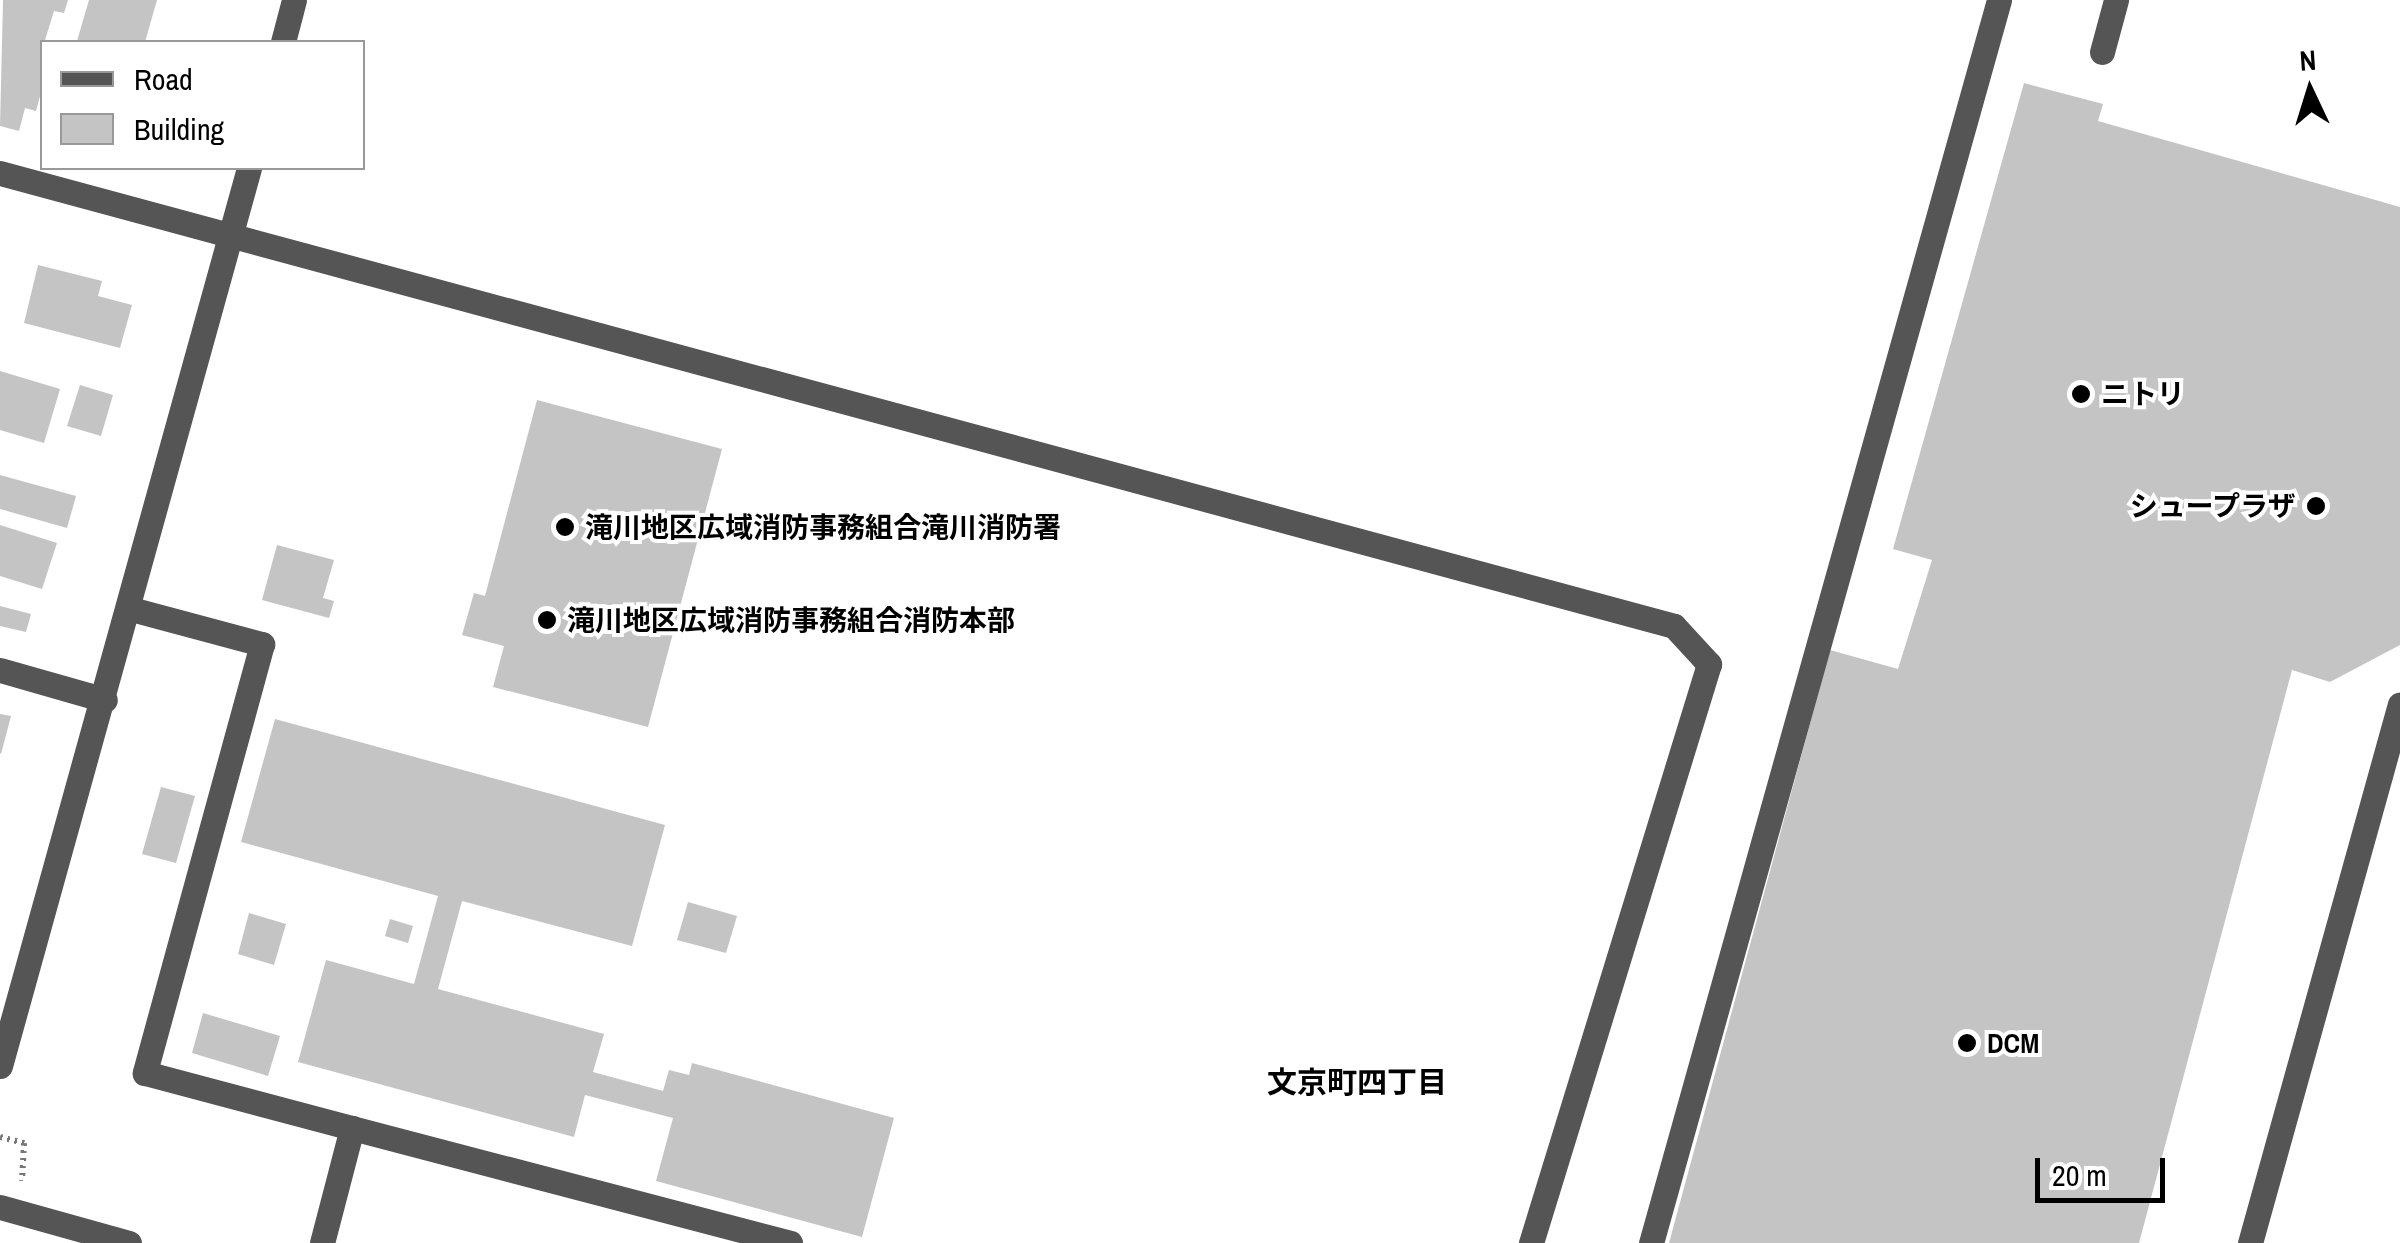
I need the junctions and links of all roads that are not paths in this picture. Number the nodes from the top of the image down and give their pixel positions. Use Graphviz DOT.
graph roads {
  1 [pos="294,0"];
  2 [pos="1999,0"];
  3 [pos="2116,0"];
  4 [pos="284,40"];
  5 [pos="2102,52"];
  6 [pos="248,170"];
  7 [pos="0,173"];
  8 [pos="230,236"];
  9 [pos="131,609"];
  10 [pos="0,670"];
  11 [pos="105,700"];
  12 [pos="2400,704"];
  13 [pos="0,1066"];
  14 [pos="352,1128"];
  15 [pos="0,1207"];
  16 [pos="129,1243"];
  17 [pos="322,1243"];
  18 [pos="790,1243"];
  19 [pos="1531,1243"];
  20 [pos="1651,1243"];
  21 [pos="2250,1243"];
  1 -- 4 [label="street"];
  2 -- 20 [label="street"];
  3 -- 5 [label="street"];
  6 -- 8 [label="street"];
  7 -- 8 [label="street"];
  8 -- 9 [label="street"];
  8 -- 19 [label="street"];
  9 -- 11 [label="street"];
  9 -- 14 [label="street"];
  10 -- 11 [label="street"];
  11 -- 13 [label="street"];
  12 -- 21 [label="street"];
  14 -- 17 [label="street"];
  14 -- 18 [label="street"];
  15 -- 16 [label="street"];
}
